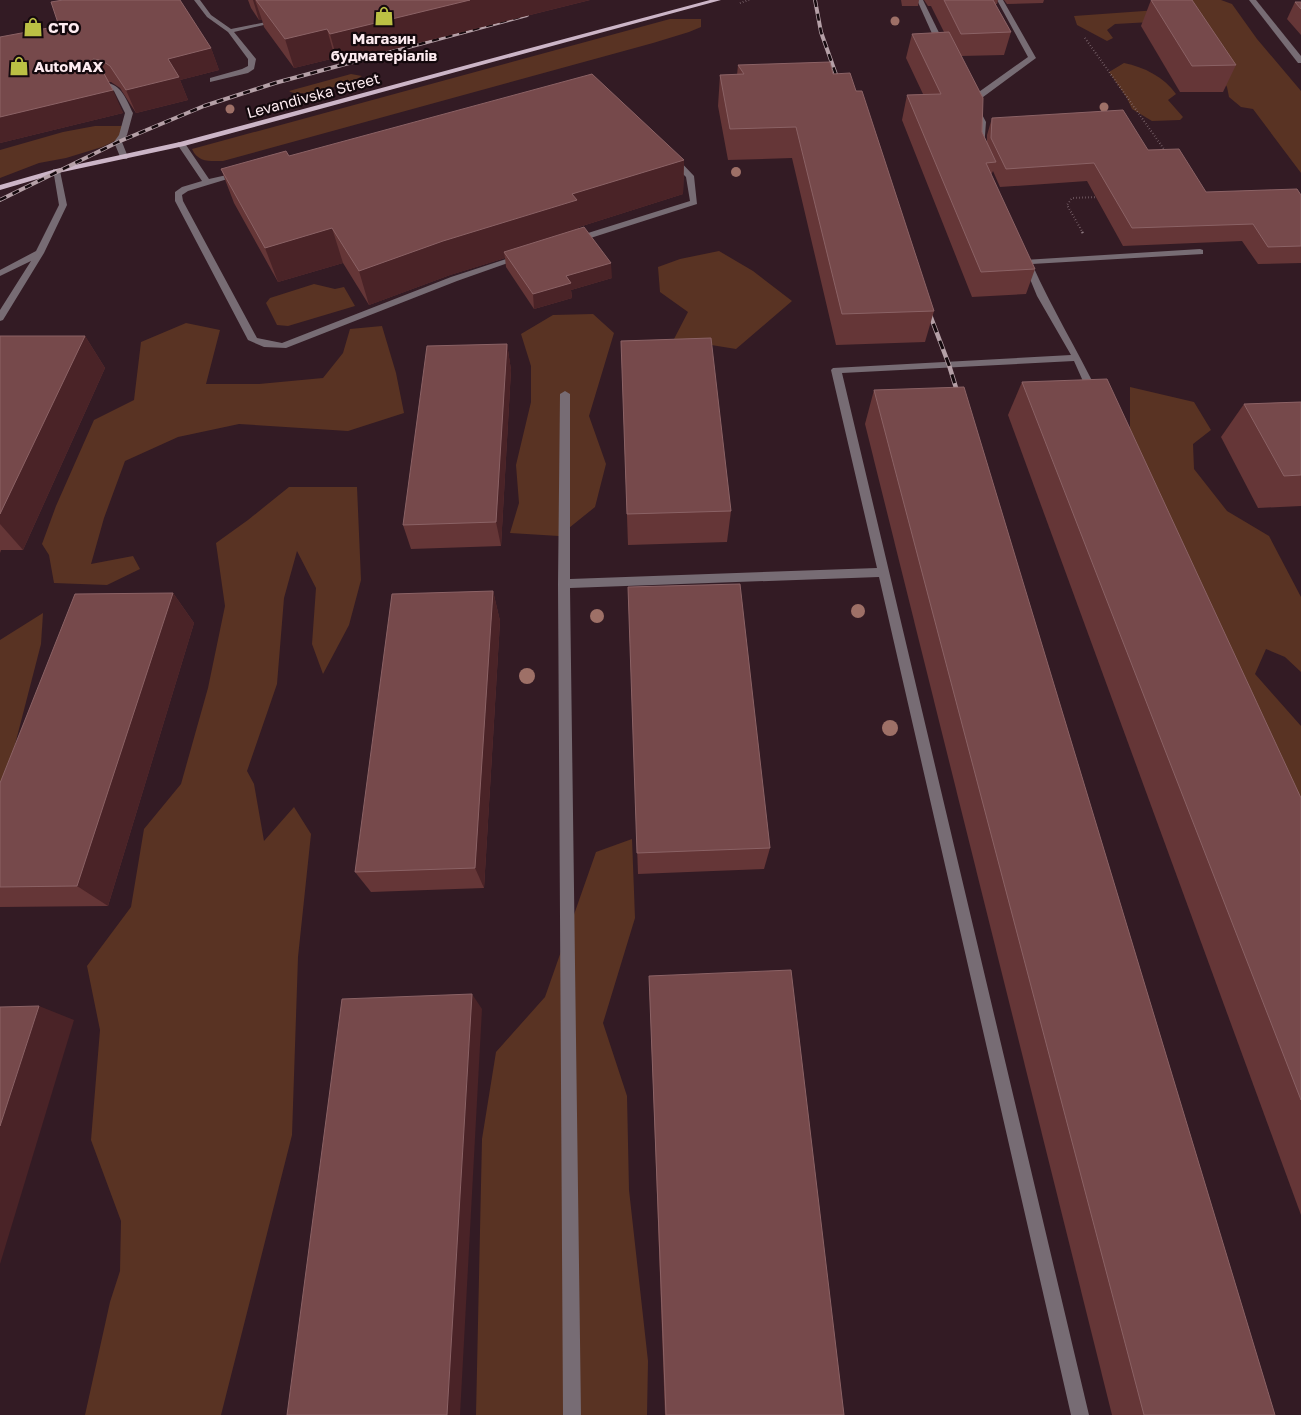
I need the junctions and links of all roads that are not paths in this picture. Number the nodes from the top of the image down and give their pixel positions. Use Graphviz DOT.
graph roads {
  1 [pos="197,0"];
  2 [pos="718,0"];
  3 [pos="920,0"];
  4 [pos="1000,0"];
  5 [pos="1252,0"];
  6 [pos="285,19"];
  7 [pos="230,31"];
  8 [pos="946,54"];
  9 [pos="1301,61"];
  10 [pos="212,80"];
  11 [pos="108,85"];
  12 [pos="181,144"];
  13 [pos="663,149"];
  14 [pos="980,156"];
  15 [pos="124,157"];
  16 [pos="56,171"];
  17 [pos="246,172"];
  18 [pos="207,182"];
  19 [pos="0,188"];
  20 [pos="565,243"];
  21 [pos="1200,252"];
  22 [pos="40,253"];
  23 [pos="528,255"];
  24 [pos="0,273"];
  25 [pos="0,318"];
  26 [pos="1077,358"];
  27 [pos="565,394"];
  28 [pos="1098,402"];
  29 [pos="884,572"];
  30 [pos="564,584"];
  31 [pos="572,1415"];
  32 [pos="1080,1415"];
  1 -- 7 [label="street"];
  2 -- 12 [label="main road, Levandivska Street"];
  3 -- 8 [label="street"];
  4 -- 14 [label="street"];
  5 -- 9 [label="street"];
  6 -- 7 [label="street"];
  7 -- 10 [label="street"];
  11 -- 15 [label="street"];
  12 -- 15 [label="main road, Levandivska Street"];
  12 -- 18 [label="street"];
  13 -- 20 [label="street"];
  15 -- 16 [label="main road, Levandivska Street"];
  16 -- 19 [label="main road, Levandivska Street"];
  16 -- 22 [label="street"];
  17 -- 18 [label="street"];
  18 -- 23 [label="street"];
  21 -- 26 [label="street"];
  22 -- 24 [label="street"];
  22 -- 25 [label="street"];
  26 -- 28 [label="street"];
  26 -- 29 [label="street"];
  27 -- 30 [label="street"];
  29 -- 30 [label="street"];
  29 -- 32 [label="street"];
  30 -- 31 [label="street"];
}
